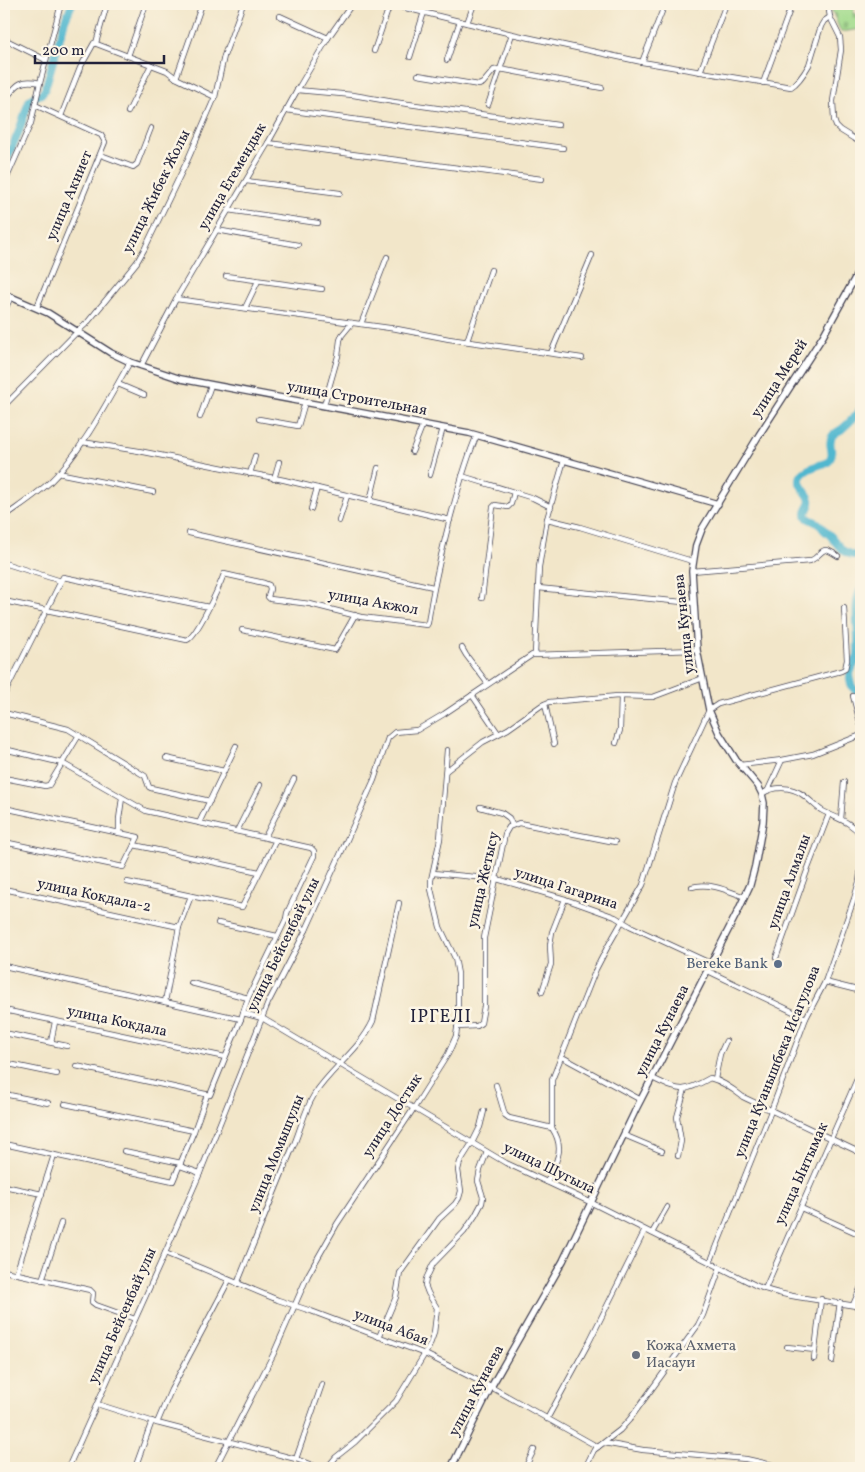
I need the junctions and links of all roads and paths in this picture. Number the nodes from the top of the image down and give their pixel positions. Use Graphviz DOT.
graph roads {
  1 [pos="59,4"];
  2 [pos="107,4"];
  3 [pos="146,4"];
  4 [pos="202,4"];
  5 [pos="243,4"];
  6 [pos="352,4"];
  7 [pos="390,4"];
  8 [pos="474,4"];
  9 [pos="665,4"];
  10 [pos="726,4"];
  11 [pos="792,4"];
  12 [pos="831,4"];
  13 [pos="424,12"];
  14 [pos="280,16"];
  15 [pos="830,17"];
  16 [pos="460,21"];
  17 [pos="467,23"];
  18 [pos="512,34"];
  19 [pos="4,38"];
  20 [pos="328,38"];
  21 [pos="96,44"];
  22 [pos="374,51"];
  23 [pos="128,56"];
  24 [pos="410,57"];
  25 [pos="46,60"];
  26 [pos="447,60"];
  27 [pos="642,62"];
  28 [pos="151,64"];
  29 [pos="500,69"];
  30 [pos="700,72"];
  31 [pos="418,75"];
  32 [pos="176,78"];
  33 [pos="40,82"];
  34 [pos="763,82"];
  35 [pos="602,88"];
  36 [pos="297,90"];
  37 [pos="216,97"];
  38 [pos="4,102"];
  39 [pos="35,103"];
  40 [pos="488,105"];
  41 [pos="286,110"];
  42 [pos="128,112"];
  43 [pos="61,116"];
  44 [pos="558,125"];
  45 [pos="151,128"];
  46 [pos="268,143"];
  47 [pos="861,143"];
  48 [pos="563,148"];
  49 [pos="101,155"];
  50 [pos="542,179"];
  51 [pos="246,181"];
  52 [pos="4,184"];
  53 [pos="340,193"];
  54 [pos="228,210"];
  55 [pos="318,223"];
  56 [pos="217,230"];
  57 [pos="298,245"];
  58 [pos="592,255"];
  59 [pos="388,257"];
  60 [pos="861,266"];
  61 [pos="491,270"];
  62 [pos="226,276"];
  63 [pos="258,281"];
  64 [pos="322,289"];
  65 [pos="4,294"];
  66 [pos="10,297"];
  67 [pos="176,299"];
  68 [pos="37,307"];
  69 [pos="245,308"];
  70 [pos="4,311"];
  71 [pos="352,323"];
  72 [pos="361,324"];
  73 [pos="78,331"];
  74 [pos="467,341"];
  75 [pos="552,354"];
  76 [pos="582,358"];
  77 [pos="130,362"];
  78 [pos="141,366"];
  79 [pos="118,384"];
  80 [pos="211,385"];
  81 [pos="144,395"];
  82 [pos="305,402"];
  83 [pos="324,405"];
  84 [pos="4,406"];
  85 [pos="200,417"];
  86 [pos="260,418"];
  87 [pos="423,424"];
  88 [pos="443,428"];
  89 [pos="477,435"];
  90 [pos="82,442"];
  91 [pos="412,452"];
  92 [pos="255,456"];
  93 [pos="564,460"];
  94 [pos="279,462"];
  95 [pos="858,467"];
  96 [pos="378,468"];
  97 [pos="58,473"];
  98 [pos="250,474"];
  99 [pos="430,475"];
  100 [pos="861,475"];
  101 [pos="462,476"];
  102 [pos="274,479"];
  103 [pos="317,488"];
  104 [pos="153,492"];
  105 [pos="514,492"];
  106 [pos="347,496"];
  107 [pos="370,501"];
  108 [pos="718,504"];
  109 [pos="551,507"];
  110 [pos="311,509"];
  111 [pos="4,517"];
  112 [pos="547,519"];
  113 [pos="450,520"];
  114 [pos="339,521"];
  115 [pos="189,534"];
  116 [pos="838,556"];
  117 [pos="692,561"];
  118 [pos="4,563"];
  119 [pos="692,571"];
  120 [pos="61,581"];
  121 [pos="434,587"];
  122 [pos="538,588"];
  123 [pos="482,598"];
  124 [pos="4,602"];
  125 [pos="693,603"];
  126 [pos="209,607"];
  127 [pos="844,608"];
  128 [pos="46,610"];
  129 [pos="355,615"];
  130 [pos="242,630"];
  131 [pos="462,648"];
  132 [pos="697,650"];
  133 [pos="534,654"];
  134 [pos="703,678"];
  135 [pos="488,684"];
  136 [pos="4,695"];
  137 [pos="472,695"];
  138 [pos="620,696"];
  139 [pos="853,696"];
  140 [pos="545,704"];
  141 [pos="709,710"];
  142 [pos="4,713"];
  143 [pos="861,726"];
  144 [pos="498,733"];
  145 [pos="79,735"];
  146 [pos="861,735"];
  147 [pos="554,744"];
  148 [pos="616,744"];
  149 [pos="236,746"];
  150 [pos="4,749"];
  151 [pos="447,750"];
  152 [pos="166,758"];
  153 [pos="782,760"];
  154 [pos="62,763"];
  155 [pos="740,765"];
  156 [pos="224,771"];
  157 [pos="446,771"];
  158 [pos="4,778"];
  159 [pos="294,779"];
  160 [pos="844,782"];
  161 [pos="260,786"];
  162 [pos="768,790"];
  163 [pos="762,794"];
  164 [pos="122,798"];
  165 [pos="210,801"];
  166 [pos="480,807"];
  167 [pos="4,808"];
  168 [pos="829,814"];
  169 [pos="842,819"];
  170 [pos="199,823"];
  171 [pos="512,825"];
  172 [pos="237,831"];
  173 [pos="119,833"];
  174 [pos="861,835"];
  175 [pos="265,837"];
  176 [pos="276,840"];
  177 [pos="4,842"];
  178 [pos="615,842"];
  179 [pos="134,845"];
  180 [pos="861,868"];
  181 [pos="260,872"];
  182 [pos="433,873"];
  183 [pos="497,879"];
  184 [pos="127,882"];
  185 [pos="692,887"];
  186 [pos="4,889"];
  187 [pos="191,896"];
  188 [pos="745,897"];
  189 [pos="565,899"];
  190 [pos="399,903"];
  191 [pos="286,919"];
  192 [pos="622,922"];
  193 [pos="218,923"];
  194 [pos="179,927"];
  195 [pos="306,930"];
  196 [pos="278,936"];
  197 [pos="776,958"];
  198 [pos="712,964"];
  199 [pos="4,966"];
  200 [pos="708,971"];
  201 [pos="825,982"];
  202 [pos="191,983"];
  203 [pos="861,991"];
  204 [pos="542,992"];
  205 [pos="248,998"];
  206 [pos="165,1002"];
  207 [pos="4,1010"];
  208 [pos="243,1012"];
  209 [pos="262,1018"];
  210 [pos="806,1018"];
  211 [pos="241,1019"];
  212 [pos="54,1022"];
  213 [pos="458,1027"];
  214 [pos="4,1033"];
  215 [pos="726,1041"];
  216 [pos="51,1042"];
  217 [pos="67,1046"];
  218 [pos="225,1057"];
  219 [pos="562,1057"];
  220 [pos="4,1063"];
  221 [pos="340,1065"];
  222 [pos="76,1066"];
  223 [pos="861,1070"];
  224 [pos="57,1074"];
  225 [pos="652,1078"];
  226 [pos="715,1079"];
  227 [pos="496,1085"];
  228 [pos="685,1089"];
  229 [pos="4,1094"];
  230 [pos="207,1095"];
  231 [pos="641,1100"];
  232 [pos="48,1103"];
  233 [pos="65,1104"];
  234 [pos="414,1108"];
  235 [pos="484,1111"];
  236 [pos="771,1111"];
  237 [pos="552,1128"];
  238 [pos="194,1132"];
  239 [pos="624,1135"];
  240 [pos="831,1139"];
  241 [pos="472,1143"];
  242 [pos="4,1144"];
  243 [pos="124,1151"];
  244 [pos="662,1151"];
  245 [pos="487,1152"];
  246 [pos="861,1153"];
  247 [pos="54,1155"];
  248 [pos="678,1156"];
  249 [pos="180,1165"];
  250 [pos="200,1173"];
  251 [pos="547,1182"];
  252 [pos="4,1186"];
  253 [pos="42,1194"];
  254 [pos="592,1203"];
  255 [pos="667,1207"];
  256 [pos="801,1208"];
  257 [pos="61,1223"];
  258 [pos="645,1230"];
  259 [pos="652,1233"];
  260 [pos="861,1235"];
  261 [pos="165,1254"];
  262 [pos="710,1263"];
  263 [pos="720,1268"];
  264 [pos="4,1272"];
  265 [pos="16,1274"];
  266 [pos="42,1280"];
  267 [pos="229,1280"];
  268 [pos="237,1284"];
  269 [pos="861,1287"];
  270 [pos="765,1289"];
  271 [pos="821,1299"];
  272 [pos="840,1302"];
  273 [pos="853,1305"];
  274 [pos="294,1306"];
  275 [pos="861,1307"];
  276 [pos="135,1319"];
  277 [pos="379,1337"];
  278 [pos="787,1347"];
  279 [pos="815,1350"];
  280 [pos="425,1354"];
  281 [pos="814,1359"];
  282 [pos="832,1361"];
  283 [pos="322,1384"];
  284 [pos="491,1387"];
  285 [pos="97,1404"];
  286 [pos="547,1419"];
  287 [pos="152,1421"];
  288 [pos="157,1423"];
  289 [pos="228,1441"];
  290 [pos="604,1442"];
  291 [pos="598,1447"];
  292 [pos="534,1450"];
  293 [pos="296,1459"];
  294 [pos="68,1468"];
  295 [pos="135,1468"];
  296 [pos="215,1468"];
  297 [pos="320,1468"];
  298 [pos="327,1468"];
  299 [pos="451,1468"];
  300 [pos="525,1468"];
  301 [pos="585,1468"];
  302 [pos="796,1468"];
  1 -- 25 [label="street"];
  2 -- 21 [label="street"];
  3 -- 23 [label="street"];
  4 -- 32 [label="street"];
  5 -- 37 [label="street, улица Жибек Жолы"];
  6 -- 20 [label="street, улица Егемендык"];
  7 -- 13 [label="street"];
  7 -- 22 [label="street"];
  8 -- 17 [label="street"];
  9 -- 27 [label="street"];
  10 -- 30 [label="street"];
  11 -- 34 [label="street"];
  12 -- 15 [label="street"];
  13 -- 16 [label="street"];
  13 -- 24 [label="street"];
  14 -- 20 [label="street"];
  15 -- 34 [label="street"];
  15 -- 47 [label="street"];
  16 -- 17 [label="street"];
  16 -- 26 [label="street"];
  17 -- 18 [label="street"];
  18 -- 27 [label="street"];
  18 -- 29 [label="street"];
  19 -- 25 [label="street"];
  20 -- 36 [label="street, улица Егемендык"];
  21 -- 23 [label="street"];
  21 -- 43 [label="street"];
  23 -- 28 [label="street"];
  25 -- 33 [label="street"];
  27 -- 30 [label="street"];
  28 -- 32 [label="street"];
  28 -- 42 [label="street"];
  29 -- 31 [label="street"];
  29 -- 35 [label="street"];
  29 -- 40 [label="street"];
  30 -- 34 [label="street"];
  32 -- 37 [label="street"];
  33 -- 38 [label="street"];
  33 -- 39 [label="street"];
  36 -- 41 [label="street, улица Егемендык"];
  36 -- 44 [label="street"];
  37 -- 73 [label="street, улица Жибек Жолы"];
  39 -- 43 [label="street, улица Акниет"];
  39 -- 52 [label="street"];
  41 -- 46 [label="street, улица Егемендык"];
  41 -- 48 [label="street"];
  43 -- 49 [label="street, улица Акниет"];
  45 -- 49 [label="street"];
  46 -- 50 [label="street"];
  46 -- 51 [label="street, улица Егемендык"];
  49 -- 68 [label="street, улица Акниет"];
  51 -- 53 [label="street"];
  51 -- 54 [label="street, улица Егемендык"];
  54 -- 55 [label="street"];
  54 -- 56 [label="street, улица Егемендык"];
  56 -- 57 [label="street"];
  56 -- 67 [label="street, улица Егемендык"];
  58 -- 75 [label="street"];
  59 -- 72 [label="street"];
  60 -- 108 [label="main road, улица Мерей"];
  61 -- 74 [label="street"];
  62 -- 63 [label="street"];
  63 -- 64 [label="street"];
  63 -- 69 [label="street"];
  65 -- 66 [label="main road, улица Строительная"];
  66 -- 68 [label="main road, улица Строительная"];
  66 -- 70 [label="street"];
  67 -- 69 [label="street"];
  67 -- 78 [label="street, улица Егемендык"];
  68 -- 73 [label="main road, улица Строительная"];
  69 -- 71 [label="street"];
  71 -- 72 [label="street"];
  71 -- 83 [label="street"];
  72 -- 74 [label="street"];
  73 -- 77 [label="main road, улица Строительная"];
  73 -- 84 [label="street, улица Жибек Жолы"];
  74 -- 75 [label="street"];
  75 -- 76 [label="street"];
  77 -- 78 [label="main road, улица Строительная"];
  77 -- 79 [label="street"];
  78 -- 80 [label="main road, улица Строительная"];
  79 -- 81 [label="street"];
  79 -- 90 [label="street"];
  80 -- 82 [label="main road, улица Строительная"];
  80 -- 85 [label="street"];
  82 -- 83 [label="main road, улица Строительная"];
  82 -- 86 [label="street"];
  83 -- 87 [label="main road, улица Строительная"];
  87 -- 88 [label="main road, улица Строительная"];
  87 -- 91 [label="street"];
  88 -- 89 [label="main road, улица Строительная"];
  88 -- 99 [label="street"];
  89 -- 93 [label="main road, улица Строительная"];
  89 -- 101 [label="street, улица Акжол"];
  90 -- 97 [label="street"];
  90 -- 98 [label="street"];
  92 -- 98 [label="street"];
  93 -- 108 [label="main road, улица Строительная"];
  93 -- 109 [label="street"];
  94 -- 102 [label="street"];
  95 -- 100 [label="street"];
  96 -- 107 [label="street"];
  97 -- 104 [label="street"];
  97 -- 111 [label="street"];
  98 -- 102 [label="street"];
  101 -- 105 [label="street"];
  101 -- 113 [label="street, улица Акжол"];
  102 -- 103 [label="street"];
  103 -- 106 [label="street"];
  103 -- 110 [label="street"];
  105 -- 109 [label="street"];
  105 -- 123 [label="street"];
  106 -- 107 [label="street"];
  106 -- 114 [label="street"];
  107 -- 113 [label="street"];
  108 -- 117 [label="main road, улица Кунаева"];
  109 -- 112 [label="street"];
  112 -- 117 [label="street"];
  112 -- 122 [label="street"];
  113 -- 121 [label="street, улица Акжол"];
  115 -- 121 [label="street"];
  116 -- 119 [label="street"];
  117 -- 119 [label="main road, улица Кунаева"];
  118 -- 120 [label="street"];
  119 -- 125 [label="main road, улица Кунаева"];
  120 -- 126 [label="street"];
  120 -- 128 [label="street"];
  121 -- 129 [label="street, улица Акжол"];
  122 -- 125 [label="street"];
  122 -- 133 [label="street"];
  124 -- 128 [label="street"];
  125 -- 132 [label="main road, улица Кунаева"];
  126 -- 128 [label="street"];
  126 -- 129 [label="street, улица Акжол"];
  127 -- 141 [label="street"];
  128 -- 136 [label="street"];
  129 -- 130 [label="street"];
  131 -- 135 [label="street"];
  132 -- 133 [label="street"];
  132 -- 134 [label="main road, улица Кунаева"];
  133 -- 135 [label="street, улица Бейсенбай улы"];
  134 -- 138 [label="street"];
  134 -- 141 [label="main road, улица Кунаева"];
  135 -- 137 [label="street, улица Бейсенбай улы"];
  137 -- 144 [label="street"];
  137 -- 195 [label="street, улица Бейсенбай улы"];
  138 -- 140 [label="street"];
  138 -- 148 [label="street"];
  139 -- 143 [label="street"];
  140 -- 144 [label="street"];
  140 -- 147 [label="street"];
  141 -- 155 [label="main road, улица Кунаева"];
  141 -- 192 [label="street"];
  142 -- 145 [label="street"];
  144 -- 157 [label="street"];
  145 -- 154 [label="street"];
  145 -- 165 [label="street"];
  146 -- 153 [label="street"];
  149 -- 156 [label="street"];
  150 -- 154 [label="street"];
  151 -- 157 [label="street, улица Достык"];
  152 -- 156 [label="street"];
  153 -- 155 [label="street"];
  153 -- 162 [label="street"];
  154 -- 158 [label="street"];
  154 -- 164 [label="street"];
  155 -- 163 [label="main road, улица Кунаева"];
  156 -- 165 [label="street"];
  157 -- 182 [label="street, улица Достык"];
  159 -- 175 [label="street"];
  160 -- 169 [label="street"];
  161 -- 172 [label="street"];
  162 -- 163 [label="street"];
  162 -- 168 [label="street"];
  163 -- 188 [label="main road, улица Кунаева"];
  164 -- 170 [label="street"];
  164 -- 173 [label="street"];
  165 -- 170 [label="street"];
  166 -- 171 [label="street"];
  167 -- 173 [label="street"];
  168 -- 169 [label="street"];
  168 -- 197 [label="street, улица Алмалы"];
  169 -- 174 [label="street"];
  170 -- 172 [label="street"];
  171 -- 178 [label="street, улица Жетысу"];
  171 -- 183 [label="street, улица Жетысу"];
  172 -- 175 [label="street"];
  173 -- 179 [label="street"];
  175 -- 176 [label="street"];
  176 -- 181 [label="street"];
  176 -- 191 [label="street"];
  177 -- 179 [label="street"];
  179 -- 181 [label="street"];
  180 -- 201 [label="street, улица Куанышбека Исагулова"];
  181 -- 187 [label="street"];
  182 -- 183 [label="street, улица Гагарина"];
  182 -- 213 [label="street, улица Достык"];
  183 -- 189 [label="street, улица Гагарина"];
  183 -- 213 [label="street, улица Жетысу"];
  184 -- 187 [label="street"];
  185 -- 188 [label="street"];
  186 -- 194 [label="street, улица Кокдала-2"];
  187 -- 194 [label="street"];
  188 -- 198 [label="main road, улица Кунаева"];
  189 -- 192 [label="street, улица Гагарина"];
  189 -- 204 [label="street"];
  190 -- 221 [label="street, улица Момышулы"];
  191 -- 195 [label="street"];
  191 -- 196 [label="street"];
  192 -- 198 [label="street, улица Гагарина"];
  192 -- 219 [label="street"];
  193 -- 196 [label="street"];
  194 -- 206 [label="street"];
  195 -- 209 [label="street, улица Бейсенбай улы"];
  196 -- 205 [label="street"];
  198 -- 200 [label="main road, улица Кунаева"];
  199 -- 206 [label="street"];
  200 -- 210 [label="street"];
  200 -- 225 [label="main road, улица Кунаева"];
  201 -- 203 [label="street"];
  201 -- 210 [label="street, улица Куанышбека Исагулова"];
  202 -- 205 [label="street"];
  205 -- 208 [label="street"];
  206 -- 211 [label="street"];
  207 -- 212 [label="street, улица Кокдала"];
  208 -- 209 [label="street, улица Шугыла"];
  208 -- 211 [label="street"];
  209 -- 221 [label="street, улица Шугыла"];
  209 -- 250 [label="street, улица Бейсенбай улы"];
  210 -- 236 [label="street, улица Куанышбека Исагулова"];
  211 -- 218 [label="street"];
  212 -- 216 [label="street"];
  212 -- 218 [label="street, улица Кокдала"];
  213 -- 234 [label="street, улица Достык"];
  214 -- 216 [label="street"];
  215 -- 226 [label="street"];
  216 -- 217 [label="street"];
  218 -- 230 [label="street"];
  219 -- 231 [label="street"];
  219 -- 237 [label="street"];
  220 -- 224 [label="street"];
  221 -- 234 [label="street, улица Шугыла"];
  221 -- 268 [label="street, улица Момышулы"];
  222 -- 230 [label="street"];
  223 -- 240 [label="street, улица Ынтымак"];
  225 -- 228 [label="street"];
  225 -- 231 [label="main road, улица Кунаева"];
  226 -- 228 [label="street"];
  226 -- 236 [label="street"];
  227 -- 237 [label="street"];
  228 -- 248 [label="street"];
  229 -- 232 [label="street"];
  230 -- 238 [label="street"];
  231 -- 239 [label="main road, улица Кунаева"];
  233 -- 238 [label="street"];
  234 -- 241 [label="street, улица Шугыла"];
  234 -- 274 [label="street, улица Достык"];
  235 -- 241 [label="street"];
  236 -- 240 [label="street"];
  236 -- 262 [label="street, улица Куанышбека Исагулова"];
  237 -- 251 [label="street"];
  238 -- 249 [label="street"];
  239 -- 244 [label="street"];
  239 -- 254 [label="main road, улица Кунаева"];
  240 -- 246 [label="street"];
  240 -- 256 [label="street, улица Ынтымак"];
  241 -- 245 [label="street, улица Шугыла"];
  241 -- 277 [label="street"];
  242 -- 247 [label="street"];
  243 -- 249 [label="street"];
  245 -- 251 [label="street, улица Шугыла"];
  245 -- 280 [label="street"];
  247 -- 249 [label="street"];
  247 -- 253 [label="street"];
  249 -- 250 [label="street"];
  250 -- 261 [label="street, улица Бейсенбай улы"];
  251 -- 254 [label="street, улица Шугыла"];
  252 -- 253 [label="street"];
  253 -- 265 [label="street"];
  254 -- 258 [label="street, улица Шугыла"];
  254 -- 284 [label="main road, улица Кунаева"];
  255 -- 259 [label="street"];
  256 -- 260 [label="street"];
  256 -- 270 [label="street, улица Ынтымак"];
  257 -- 266 [label="street"];
  258 -- 259 [label="street, улица Шугыла"];
  258 -- 286 [label="street"];
  259 -- 262 [label="street, улица Шугыла"];
  261 -- 267 [label="street, улица Абая"];
  261 -- 276 [label="street, улица Бейсенбай улы"];
  262 -- 263 [label="street, улица Шугыла"];
  263 -- 270 [label="street, улица Шугыла"];
  263 -- 290 [label="street"];
  264 -- 265 [label="street"];
  265 -- 266 [label="street"];
  266 -- 276 [label="street"];
  267 -- 268 [label="street, улица Абая"];
  267 -- 288 [label="street"];
  268 -- 274 [label="street, улица Абая"];
  269 -- 273 [label="street"];
  270 -- 271 [label="street, улица Шугыла"];
  271 -- 272 [label="street, улица Шугыла"];
  271 -- 279 [label="street"];
  272 -- 273 [label="street, улица Шугыла"];
  272 -- 282 [label="street"];
  273 -- 275 [label="street, улица Шугыла"];
  274 -- 277 [label="street, улица Абая"];
  274 -- 289 [label="street, улица Достык"];
  276 -- 285 [label="street, улица Бейсенбай улы"];
  277 -- 280 [label="street, улица Абая"];
  278 -- 279 [label="street"];
  279 -- 281 [label="street"];
  280 -- 284 [label="street, улица Абая"];
  280 -- 298 [label="street"];
  283 -- 293 [label="street"];
  284 -- 286 [label="street, улица Абая"];
  284 -- 299 [label="main road, улица Кунаева"];
  285 -- 287 [label="street"];
  285 -- 294 [label="street, улица Бейсенбай улы"];
  286 -- 291 [label="street, улица Абая"];
  287 -- 288 [label="street"];
  287 -- 295 [label="street"];
  288 -- 289 [label="street"];
  289 -- 293 [label="street"];
  289 -- 296 [label="street, улица Достык"];
  290 -- 291 [label="street"];
  290 -- 302 [label="street"];
  291 -- 301 [label="street"];
  292 -- 300 [label="street"];
  293 -- 297 [label="street"];
}
